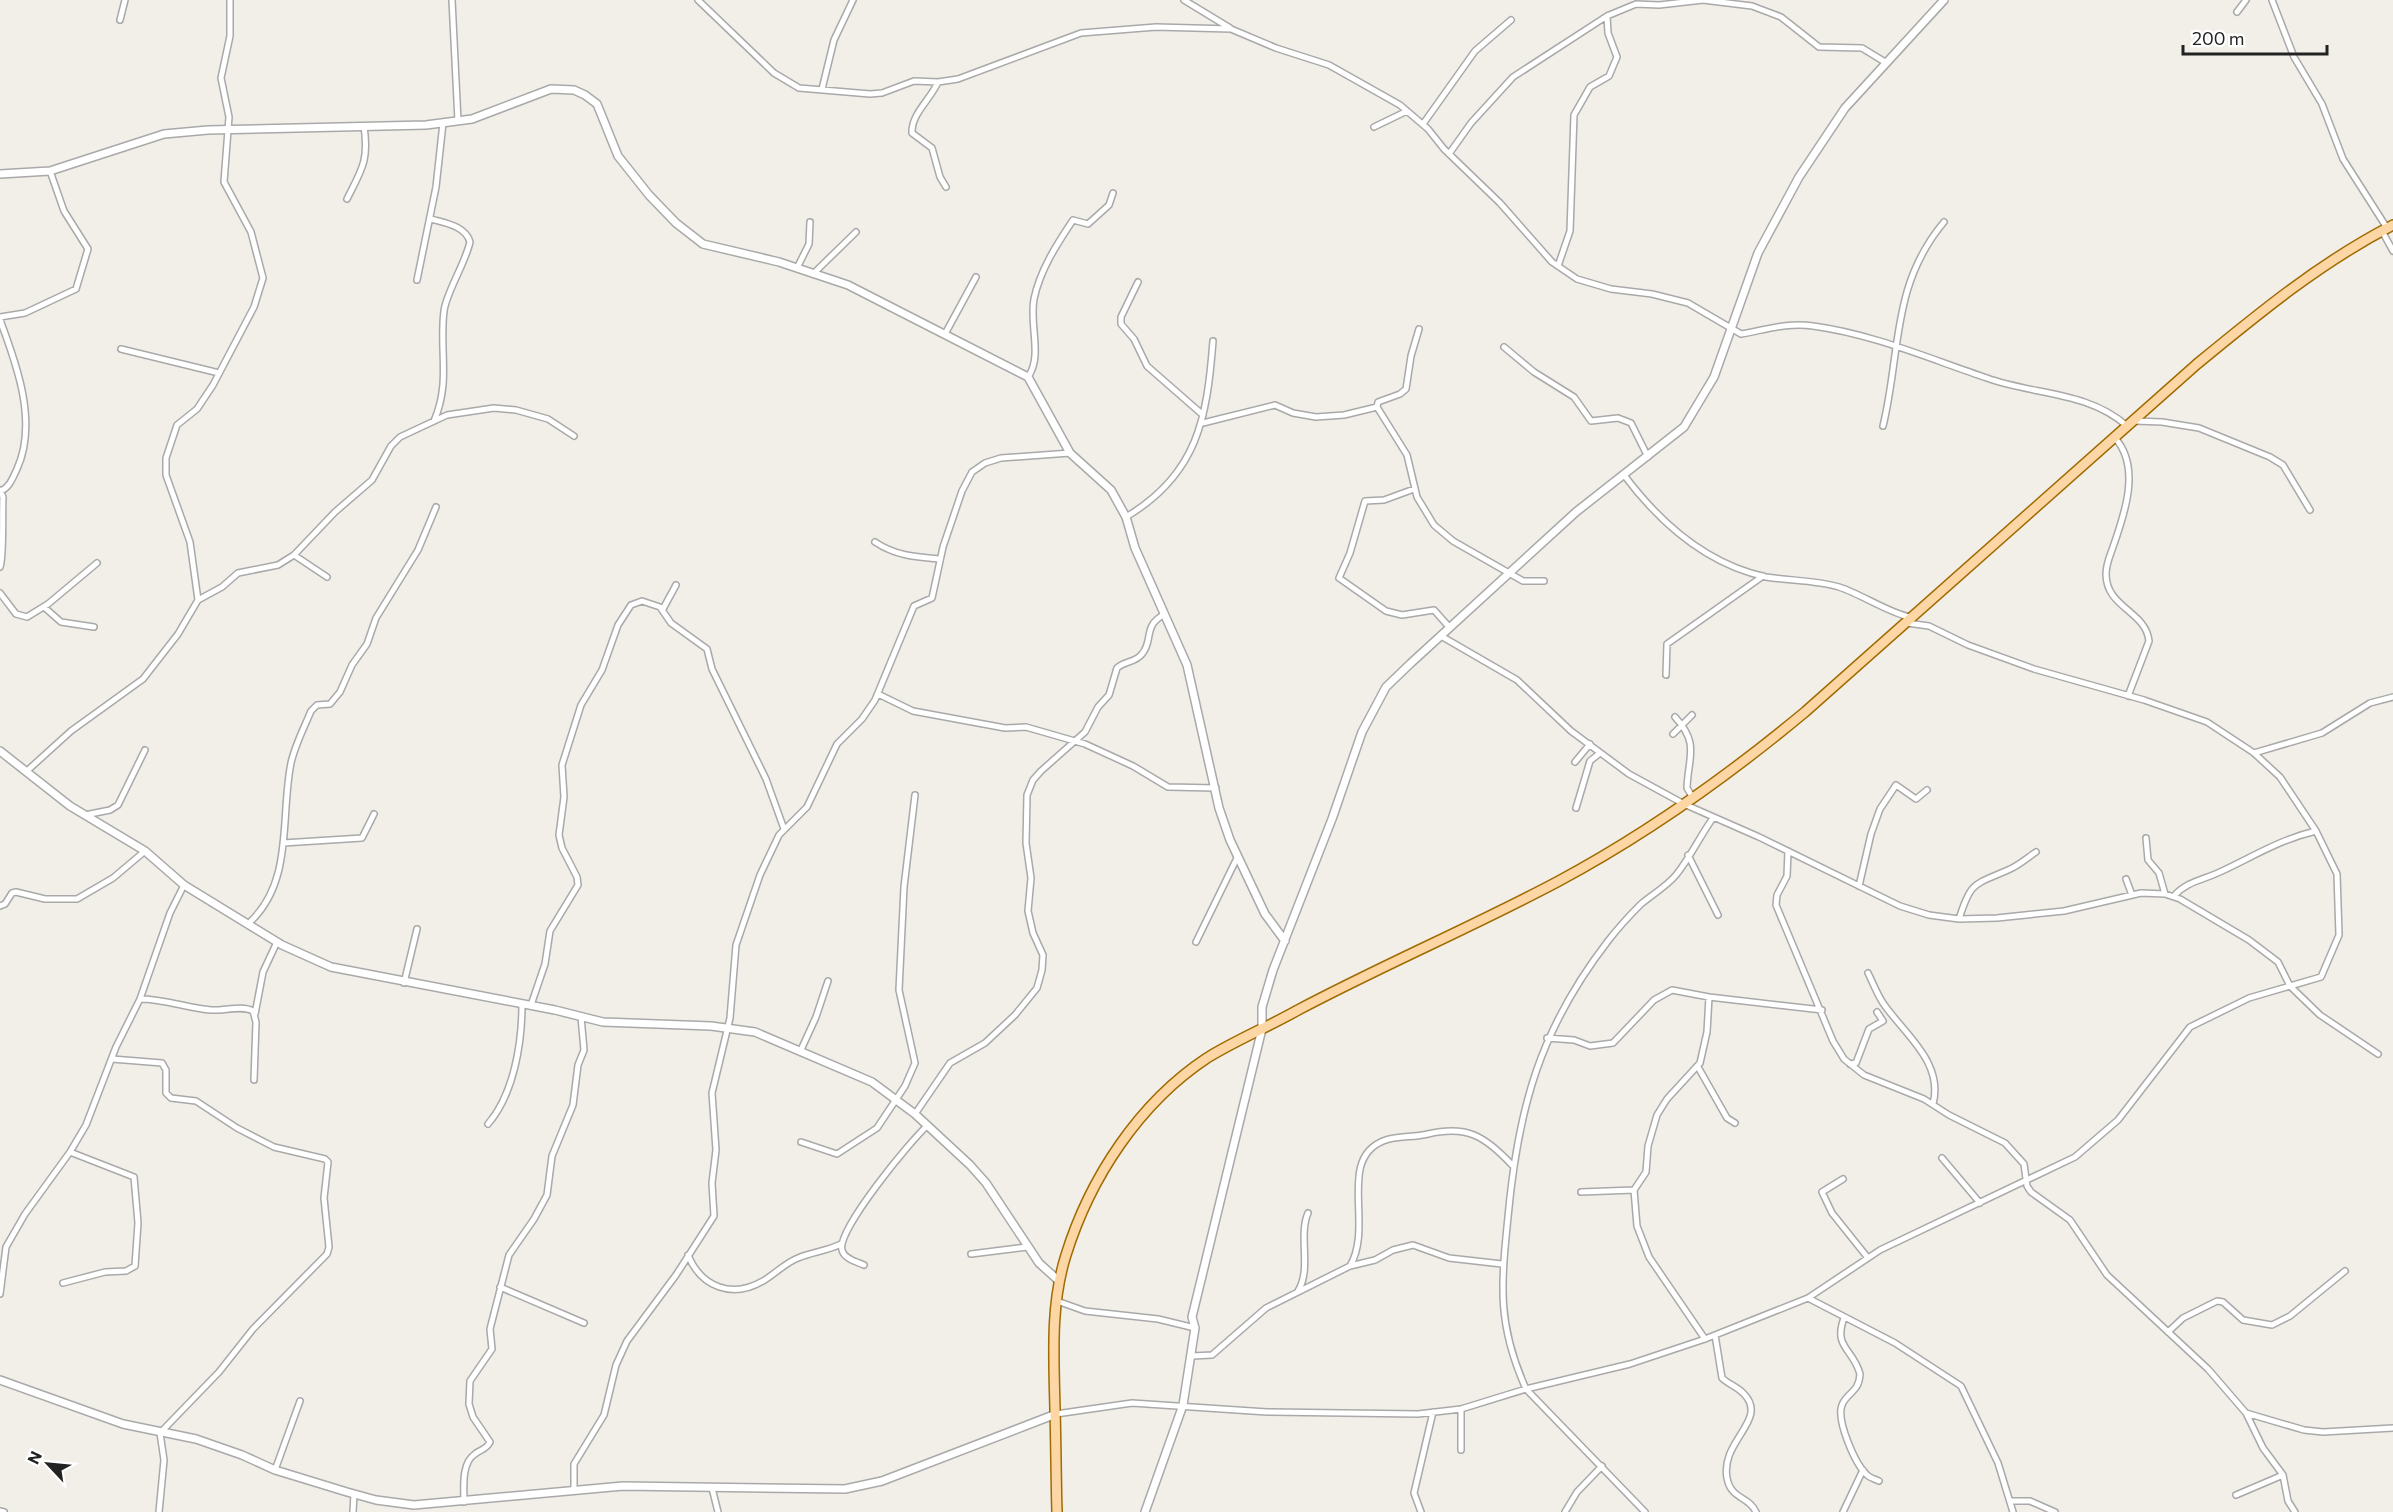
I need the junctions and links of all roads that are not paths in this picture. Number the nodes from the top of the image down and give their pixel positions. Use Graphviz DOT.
graph roads {
  1 [pos="125,0"];
  2 [pos="230,0"];
  3 [pos="452,0"];
  4 [pos="698,0"];
  5 [pos="853,0"];
  6 [pos="1184,0"];
  7 [pos="1944,0"];
  8 [pos="2246,0"];
  9 [pos="2272,0"];
  10 [pos="2236,12"];
  11 [pos="1607,16"];
  12 [pos="120,20"];
  13 [pos="1213,20"];
  14 [pos="1511,20"];
  15 [pos="1219,29"];
  16 [pos="1231,29"];
  17 [pos="1886,62"];
  18 [pos="938,82"];
  19 [pos="822,89"];
  20 [pos="1407,111"];
  21 [pos="458,121"];
  22 [pos="442,123"];
  23 [pos="1423,124"];
  24 [pos="364,126"];
  25 [pos="1374,127"];
  26 [pos="228,129"];
  27 [pos="1449,154"];
  28 [pos="50,171"];
  29 [pos="0,174"];
  30 [pos="946,187"];
  31 [pos="1113,194"];
  32 [pos="347,199"];
  33 [pos="431,219"];
  34 [pos="810,222"];
  35 [pos="1944,222"];
  36 [pos="2387,228"];
  37 [pos="856,232"];
  38 [pos="2393,251"];
  39 [pos="1558,266"];
  40 [pos="796,268"];
  41 [pos="813,274"];
  42 [pos="976,277"];
  43 [pos="417,280"];
  44 [pos="1138,282"];
  45 [pos="0,319"];
  46 [pos="1419,329"];
  47 [pos="1732,329"];
  48 [pos="945,334"];
  49 [pos="1214,341"];
  50 [pos="1894,346"];
  51 [pos="1504,347"];
  52 [pos="121,349"];
  53 [pos="219,373"];
  54 [pos="1028,377"];
  55 [pos="1377,407"];
  56 [pos="1203,415"];
  57 [pos="434,421"];
  58 [pos="1203,423"];
  59 [pos="2130,423"];
  60 [pos="1883,426"];
  61 [pos="574,436"];
  62 [pos="2115,438"];
  63 [pos="1070,453"];
  64 [pos="1648,456"];
  65 [pos="1624,475"];
  66 [pos="1414,489"];
  67 [pos="0,491"];
  68 [pos="436,507"];
  69 [pos="2310,510"];
  70 [pos="1126,517"];
  71 [pos="875,542"];
  72 [pos="294,555"];
  73 [pos="940,559"];
  74 [pos="97,563"];
  75 [pos="0,567"];
  76 [pos="1511,573"];
  77 [pos="1763,576"];
  78 [pos="327,577"];
  79 [pos="1544,581"];
  80 [pos="676,585"];
  81 [pos="0,593"];
  82 [pos="198,600"];
  83 [pos="44,607"];
  84 [pos="663,609"];
  85 [pos="1165,614"];
  86 [pos="1907,620"];
  87 [pos="94,627"];
  88 [pos="1450,628"];
  89 [pos="1441,636"];
  90 [pos="1666,675"];
  91 [pos="878,694"];
  92 [pos="2128,696"];
  93 [pos="2393,697"];
  94 [pos="1692,715"];
  95 [pos="1675,717"];
  96 [pos="1682,724"];
  97 [pos="1673,734"];
  98 [pos="1076,741"];
  99 [pos="1590,744"];
  100 [pos="145,750"];
  101 [pos="0,751"];
  102 [pos="1600,753"];
  103 [pos="2254,753"];
  104 [pos="1575,762"];
  105 [pos="28,771"];
  106 [pos="1216,788"];
  107 [pos="1927,790"];
  108 [pos="915,795"];
  109 [pos="1693,798"];
  110 [pos="1684,804"];
  111 [pos="1576,808"];
  112 [pos="374,814"];
  113 [pos="85,815"];
  114 [pos="1713,818"];
  115 [pos="784,828"];
  116 [pos="2316,831"];
  117 [pos="2146,838"];
  118 [pos="283,843"];
  119 [pos="144,851"];
  120 [pos="1788,851"];
  121 [pos="2036,852"];
  122 [pos="1688,855"];
  123 [pos="1237,858"];
  124 [pos="2126,879"];
  125 [pos="184,885"];
  126 [pos="1859,886"];
  127 [pos="2132,894"];
  128 [pos="2165,894"];
  129 [pos="2174,896"];
  130 [pos="0,906"];
  131 [pos="1718,915"];
  132 [pos="1959,919"];
  133 [pos="249,923"];
  134 [pos="417,928"];
  135 [pos="1285,941"];
  136 [pos="277,942"];
  137 [pos="1196,942"];
  138 [pos="1868,974"];
  139 [pos="828,981"];
  140 [pos="404,983"];
  141 [pos="2290,986"];
  142 [pos="1709,997"];
  143 [pos="140,999"];
  144 [pos="522,1004"];
  145 [pos="531,1005"];
  146 [pos="1822,1010"];
  147 [pos="1877,1012"];
  148 [pos="255,1014"];
  149 [pos="581,1017"];
  150 [pos="727,1028"];
  151 [pos="1262,1029"];
  152 [pos="1548,1038"];
  153 [pos="800,1052"];
  154 [pos="2378,1054"];
  155 [pos="112,1059"];
  156 [pos="1850,1064"];
  157 [pos="1698,1067"];
  158 [pos="254,1080"];
  159 [pos="895,1099"];
  160 [pos="1933,1104"];
  161 [pos="915,1114"];
  162 [pos="1735,1123"];
  163 [pos="488,1124"];
  164 [pos="928,1125"];
  165 [pos="801,1142"];
  166 [pos="70,1152"];
  167 [pos="1942,1158"];
  168 [pos="1512,1165"];
  169 [pos="1843,1179"];
  170 [pos="2026,1180"];
  171 [pos="1634,1190"];
  172 [pos="1581,1192"];
  173 [pos="1980,1203"];
  174 [pos="1308,1213"];
  175 [pos="841,1244"];
  176 [pos="1027,1247"];
  177 [pos="971,1254"];
  178 [pos="688,1255"];
  179 [pos="1868,1258"];
  180 [pos="1502,1264"];
  181 [pos="864,1265"];
  182 [pos="1350,1266"];
  183 [pos="2345,1271"];
  184 [pos="1059,1281"];
  185 [pos="63,1283"];
  186 [pos="500,1287"];
  187 [pos="1297,1292"];
  188 [pos="0,1294"];
  189 [pos="1808,1298"];
  190 [pos="1057,1301"];
  191 [pos="1844,1318"];
  192 [pos="584,1323"];
  193 [pos="1195,1328"];
  194 [pos="2168,1332"];
  195 [pos="1714,1335"];
  196 [pos="1705,1339"];
  197 [pos="1192,1356"];
  198 [pos="0,1380"];
  199 [pos="1526,1389"];
  200 [pos="300,1401"];
  201 [pos="1183,1405"];
  202 [pos="1461,1409"];
  203 [pos="1434,1412"];
  204 [pos="2246,1413"];
  205 [pos="1056,1414"];
  206 [pos="2393,1428"];
  207 [pos="160,1432"];
  208 [pos="1461,1450"];
  209 [pos="1602,1466"];
  210 [pos="275,1470"];
  211 [pos="1863,1470"];
  212 [pos="2283,1475"];
  213 [pos="1879,1481"];
  214 [pos="712,1488"];
  215 [pos="574,1490"];
  216 [pos="354,1494"];
  217 [pos="2236,1496"];
  218 [pos="2010,1501"];
  219 [pos="464,1502"];
  220 [pos="159,1512"];
  221 [pos="352,1512"];
  222 [pos="718,1512"];
  223 [pos="1057,1512"];
  224 [pos="1145,1512"];
  225 [pos="1421,1512"];
  226 [pos="1565,1512"];
  227 [pos="1645,1512"];
  228 [pos="1756,1512"];
  229 [pos="1843,1512"];
  230 [pos="2013,1512"];
  231 [pos="2055,1512"];
  232 [pos="2295,1512"];
  1 -- 12 [label="street"];
  2 -- 26 [label="street"];
  3 -- 21 [label="street"];
  4 -- 19 [label="street"];
  5 -- 19 [label="street"];
  6 -- 13 [label="street"];
  7 -- 17 [label="street"];
  8 -- 10 [label="street"];
  9 -- 36 [label="street"];
  11 -- 17 [label="street"];
  11 -- 27 [label="street"];
  11 -- 39 [label="street"];
  13 -- 15 [label="street"];
  13 -- 16 [label="street"];
  14 -- 23 [label="street"];
  15 -- 16 [label="street"];
  15 -- 18 [label="street"];
  16 -- 20 [label="street"];
  17 -- 47 [label="street"];
  18 -- 19 [label="street"];
  18 -- 30 [label="street"];
  20 -- 23 [label="street"];
  20 -- 25 [label="street"];
  21 -- 22 [label="street"];
  21 -- 40 [label="street"];
  22 -- 24 [label="street"];
  22 -- 33 [label="street"];
  23 -- 27 [label="street"];
  24 -- 26 [label="street"];
  24 -- 32 [label="street"];
  26 -- 28 [label="street"];
  26 -- 53 [label="street"];
  27 -- 39 [label="street"];
  28 -- 29 [label="street"];
  28 -- 45 [label="street"];
  31 -- 54 [label="street"];
  33 -- 43 [label="street"];
  33 -- 57 [label="street"];
  34 -- 40 [label="street"];
  35 -- 50 [label="street"];
  36 -- 38 [label="street"];
  36 -- 59 [label="main road"];
  37 -- 41 [label="street"];
  39 -- 47 [label="street"];
  40 -- 41 [label="street"];
  41 -- 48 [label="street"];
  42 -- 48 [label="street"];
  44 -- 56 [label="street"];
  45 -- 67 [label="street"];
  46 -- 55 [label="street"];
  47 -- 50 [label="street"];
  47 -- 64 [label="street"];
  48 -- 54 [label="street"];
  49 -- 56 [label="street"];
  50 -- 59 [label="street"];
  50 -- 60 [label="street"];
  51 -- 64 [label="street"];
  52 -- 53 [label="street"];
  53 -- 82 [label="street"];
  54 -- 63 [label="street"];
  55 -- 58 [label="street"];
  55 -- 66 [label="street"];
  56 -- 58 [label="street"];
  57 -- 61 [label="street"];
  57 -- 72 [label="street"];
  58 -- 70 [label="street"];
  59 -- 62 [label="main road"];
  59 -- 69 [label="street"];
  62 -- 86 [label="main road"];
  62 -- 92 [label="street"];
  63 -- 70 [label="street"];
  63 -- 73 [label="street"];
  64 -- 65 [label="street"];
  65 -- 76 [label="street"];
  65 -- 77 [label="street"];
  66 -- 76 [label="street"];
  66 -- 88 [label="street"];
  67 -- 75 [label="street"];
  68 -- 118 [label="street"];
  70 -- 85 [label="street"];
  71 -- 73 [label="street"];
  72 -- 78 [label="street"];
  72 -- 82 [label="street"];
  73 -- 91 [label="street"];
  74 -- 83 [label="street"];
  76 -- 79 [label="street"];
  76 -- 88 [label="street"];
  77 -- 86 [label="street"];
  77 -- 90 [label="street"];
  80 -- 84 [label="street"];
  81 -- 83 [label="street"];
  82 -- 105 [label="street"];
  83 -- 87 [label="street"];
  84 -- 115 [label="street"];
  84 -- 145 [label="street"];
  85 -- 98 [label="street"];
  85 -- 106 [label="street"];
  86 -- 92 [label="street"];
  86 -- 109 [label="main road"];
  88 -- 89 [label="street"];
  89 -- 99 [label="street"];
  89 -- 135 [label="street"];
  91 -- 98 [label="street"];
  91 -- 115 [label="street"];
  92 -- 103 [label="street"];
  93 -- 103 [label="street"];
  94 -- 96 [label="street"];
  95 -- 96 [label="street"];
  96 -- 97 [label="street"];
  96 -- 109 [label="street"];
  98 -- 106 [label="street"];
  98 -- 161 [label="street"];
  99 -- 102 [label="street"];
  99 -- 104 [label="street"];
  100 -- 113 [label="street"];
  101 -- 105 [label="street"];
  102 -- 110 [label="street"];
  102 -- 111 [label="street"];
  103 -- 116 [label="street"];
  105 -- 113 [label="street"];
  106 -- 123 [label="street"];
  107 -- 126 [label="street"];
  108 -- 159 [label="street"];
  109 -- 110 [label="main road"];
  110 -- 114 [label="street"];
  110 -- 151 [label="main road"];
  112 -- 118 [label="street"];
  113 -- 119 [label="street"];
  114 -- 120 [label="street"];
  114 -- 122 [label="street"];
  115 -- 150 [label="street"];
  116 -- 129 [label="street"];
  116 -- 141 [label="street"];
  117 -- 128 [label="street"];
  118 -- 133 [label="street"];
  119 -- 125 [label="street"];
  119 -- 130 [label="street"];
  120 -- 126 [label="street"];
  120 -- 146 [label="street"];
  121 -- 132 [label="street"];
  122 -- 131 [label="street"];
  122 -- 152 [label="street"];
  123 -- 135 [label="street"];
  123 -- 137 [label="street"];
  124 -- 127 [label="street"];
  125 -- 133 [label="street"];
  125 -- 143 [label="street"];
  126 -- 132 [label="street"];
  127 -- 128 [label="street"];
  127 -- 132 [label="street"];
  128 -- 129 [label="street"];
  129 -- 141 [label="street"];
  133 -- 136 [label="street"];
  134 -- 140 [label="street"];
  135 -- 151 [label="street"];
  136 -- 140 [label="street"];
  136 -- 148 [label="street"];
  138 -- 160 [label="street"];
  139 -- 153 [label="street"];
  140 -- 144 [label="street"];
  141 -- 154 [label="street"];
  141 -- 170 [label="street"];
  142 -- 146 [label="street"];
  142 -- 152 [label="street"];
  142 -- 157 [label="street"];
  143 -- 148 [label="street"];
  143 -- 155 [label="street"];
  144 -- 145 [label="street"];
  144 -- 163 [label="street"];
  145 -- 149 [label="street"];
  146 -- 156 [label="street"];
  147 -- 156 [label="street"];
  148 -- 158 [label="street"];
  149 -- 150 [label="street"];
  149 -- 186 [label="street"];
  150 -- 153 [label="street"];
  150 -- 178 [label="street"];
  151 -- 184 [label="main road"];
  151 -- 193 [label="street"];
  152 -- 168 [label="street"];
  153 -- 159 [label="street"];
  155 -- 166 [label="street"];
  155 -- 207 [label="street"];
  156 -- 160 [label="street"];
  157 -- 162 [label="street"];
  157 -- 171 [label="street"];
  159 -- 161 [label="street"];
  159 -- 165 [label="street"];
  160 -- 170 [label="street"];
  161 -- 164 [label="street"];
  164 -- 175 [label="street"];
  164 -- 176 [label="street"];
  166 -- 185 [label="street"];
  166 -- 188 [label="street"];
  167 -- 173 [label="street"];
  168 -- 180 [label="street"];
  168 -- 182 [label="street"];
  169 -- 179 [label="street"];
  170 -- 173 [label="street"];
  170 -- 194 [label="street"];
  171 -- 172 [label="street"];
  171 -- 196 [label="street"];
  173 -- 179 [label="street"];
  174 -- 187 [label="street"];
  175 -- 178 [label="street"];
  175 -- 181 [label="street"];
  176 -- 177 [label="street"];
  176 -- 184 [label="street"];
  178 -- 215 [label="street"];
  179 -- 189 [label="street"];
  180 -- 182 [label="street"];
  180 -- 199 [label="street"];
  182 -- 187 [label="street"];
  183 -- 194 [label="street"];
  184 -- 190 [label="main road"];
  186 -- 192 [label="street"];
  186 -- 219 [label="street"];
  187 -- 197 [label="street"];
  189 -- 191 [label="street"];
  189 -- 195 [label="street"];
  190 -- 193 [label="street"];
  190 -- 205 [label="main road"];
  191 -- 211 [label="street"];
  191 -- 218 [label="street"];
  193 -- 197 [label="street"];
  194 -- 204 [label="street"];
  195 -- 196 [label="street"];
  195 -- 228 [label="street"];
  196 -- 199 [label="street"];
  197 -- 201 [label="street"];
  198 -- 207 [label="street"];
  199 -- 202 [label="street"];
  199 -- 209 [label="street"];
  200 -- 210 [label="street"];
  201 -- 203 [label="street"];
  201 -- 205 [label="street"];
  201 -- 224 [label="street"];
  202 -- 203 [label="street"];
  202 -- 208 [label="street"];
  203 -- 225 [label="street"];
  204 -- 206 [label="street"];
  204 -- 212 [label="street"];
  205 -- 214 [label="street"];
  205 -- 223 [label="main road"];
  207 -- 210 [label="street"];
  207 -- 220 [label="street"];
  209 -- 226 [label="street"];
  209 -- 227 [label="street"];
  210 -- 216 [label="street"];
  211 -- 213 [label="street"];
  211 -- 229 [label="street"];
  212 -- 217 [label="street"];
  212 -- 232 [label="street"];
  214 -- 215 [label="street"];
  214 -- 222 [label="street"];
  215 -- 219 [label="street"];
  216 -- 219 [label="street"];
  216 -- 221 [label="street"];
  218 -- 230 [label="street"];
  218 -- 231 [label="street"];
}
